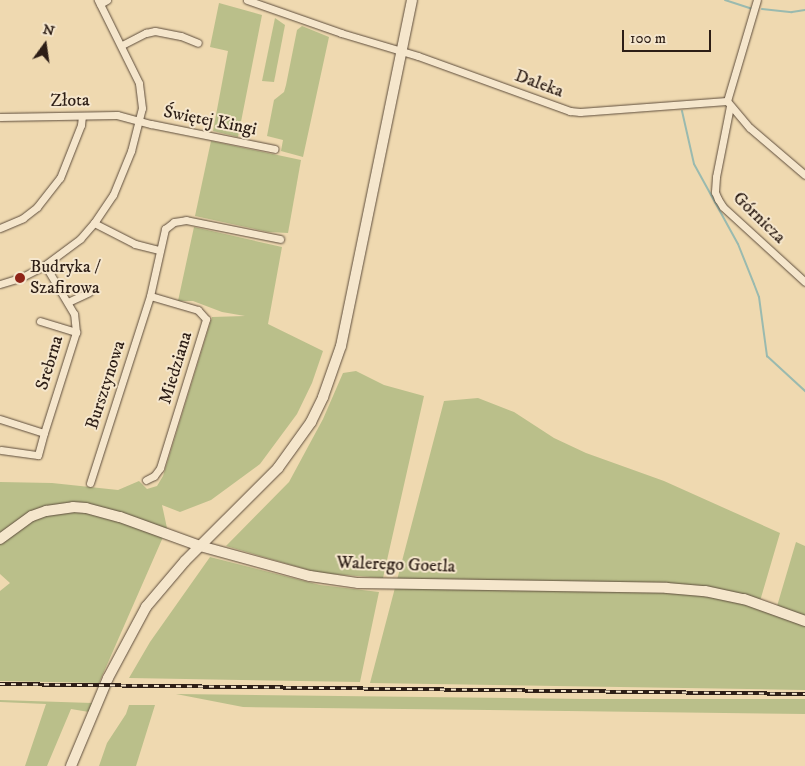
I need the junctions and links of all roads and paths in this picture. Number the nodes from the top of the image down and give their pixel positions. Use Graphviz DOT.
graph roads {
  1 [pos="108,0"];
  2 [pos="247,0"];
  3 [pos="412,0"];
  4 [pos="757,0"];
  5 [pos="99,2"];
  6 [pos="198,43"];
  7 [pos="122,45"];
  8 [pos="401,52"];
  9 [pos="729,104"];
  10 [pos="82,116"];
  11 [pos="0,117"];
  12 [pos="139,120"];
  13 [pos="275,149"];
  14 [pos="805,175"];
  15 [pos="94,223"];
  16 [pos="0,228"];
  17 [pos="280,239"];
  18 [pos="159,250"];
  19 [pos="45,265"];
  20 [pos="805,282"];
  21 [pos="0,284"];
  22 [pos="89,292"];
  23 [pos="150,296"];
  24 [pos="68,302"];
  25 [pos="40,320"];
  26 [pos="76,332"];
  27 [pos="4,421"];
  28 [pos="44,433"];
  29 [pos="1,450"];
  30 [pos="146,480"];
  31 [pos="90,483"];
  32 [pos="0,539"];
  33 [pos="200,546"];
  34 [pos="805,621"];
  35 [pos="72,766"];
  1 -- 5 [label="street"];
  2 -- 8 [label="street, Daleka"];
  3 -- 8 [label="main road"];
  4 -- 9 [label="street, Górnicza"];
  5 -- 7 [label="street"];
  6 -- 7 [label="street"];
  7 -- 12 [label="street"];
  8 -- 9 [label="street, Daleka"];
  8 -- 33 [label="main road"];
  9 -- 14 [label="street"];
  9 -- 20 [label="street, Górnicza"];
  10 -- 11 [label="street, Złota"];
  10 -- 12 [label="street, Złota"];
  10 -- 16 [label="street"];
  12 -- 13 [label="street, Świętej Kingi"];
  12 -- 15 [label="street"];
  15 -- 18 [label="street"];
  15 -- 19 [label="street"];
  17 -- 18 [label="street, Bursztynowa"];
  18 -- 23 [label="street, Bursztynowa"];
  19 -- 21 [label="street"];
  19 -- 24 [label="street, Srebrna"];
  22 -- 24 [label="street"];
  23 -- 30 [label="street, Miedziana"];
  23 -- 31 [label="street, Bursztynowa"];
  24 -- 26 [label="street, Srebrna"];
  25 -- 26 [label="street"];
  26 -- 28 [label="street, Srebrna"];
  27 -- 28 [label="street"];
  28 -- 29 [label="street, Srebrna"];
  32 -- 33 [label="main road, Walerego Goetla"];
  33 -- 34 [label="main road, Walerego Goetla"];
  33 -- 35 [label="main road"];
}
